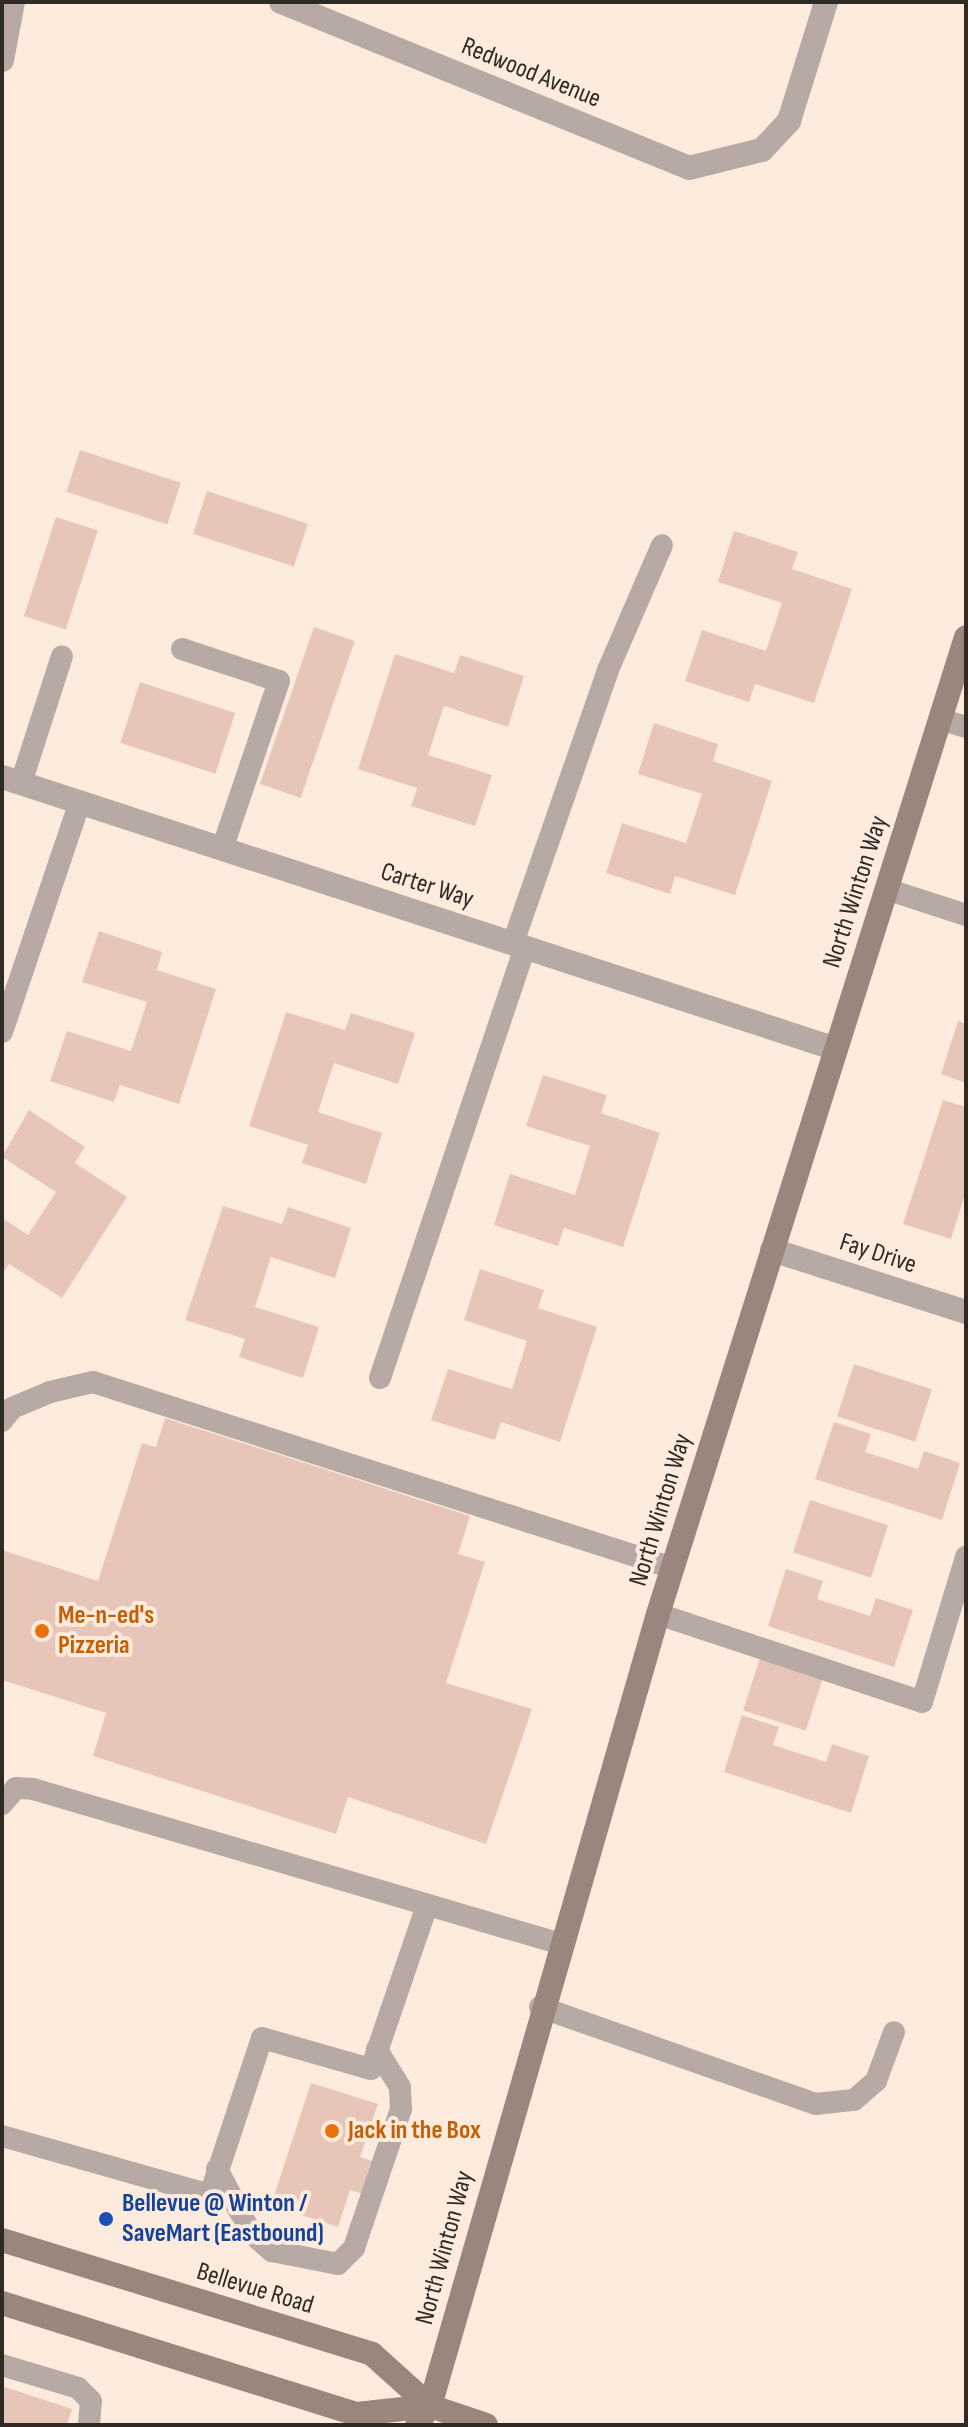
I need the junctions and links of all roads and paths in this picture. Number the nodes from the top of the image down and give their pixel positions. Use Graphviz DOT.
graph roads {
  1 [pos="13,2"];
  2 [pos="281,2"];
  3 [pos="826,2"];
  4 [pos="2,60"];
  5 [pos="662,545"];
  6 [pos="966,637"];
  7 [pos="182,649"];
  8 [pos="62,656"];
  9 [pos="940,719"];
  10 [pos="966,727"];
  11 [pos="12,780"];
  12 [pos="80,802"];
  13 [pos="222,849"];
  14 [pos="886,889"];
  15 [pos="966,915"];
  16 [pos="519,945"];
  17 [pos="2,1032"];
  18 [pos="836,1049"];
  19 [pos="772,1250"];
  20 [pos="966,1312"];
  21 [pos="380,1378"];
  22 [pos="2,1421"];
  23 [pos="966,1557"];
  24 [pos="673,1568"];
  25 [pos="658,1614"];
  26 [pos="7,1791"];
  27 [pos="427,1905"];
  28 [pos="558,1943"];
  29 [pos="540,2007"];
  30 [pos="894,2032"];
  31 [pos="377,2050"];
  32 [pos="2,2136"];
  33 [pos="217,2169"];
  34 [pos="2,2240"];
  35 [pos="2,2303"];
  36 [pos="2,2365"];
  37 [pos="427,2419"];
  38 [pos="89,2425"];
  39 [pos="486,2425"];
  1 -- 4 [label="street"];
  2 -- 3 [label="street, Redwood Avenue"];
  5 -- 16 [label="lane"];
  6 -- 9 [label="main road, North Winton Way"];
  7 -- 13 [label="lane"];
  8 -- 11 [label="lane"];
  9 -- 10 [label="lane"];
  9 -- 14 [label="main road, North Winton Way"];
  11 -- 12 [label="street, Carter Way"];
  12 -- 13 [label="street, Carter Way"];
  12 -- 17 [label="lane"];
  13 -- 16 [label="street, Carter Way"];
  14 -- 15 [label="lane"];
  14 -- 18 [label="main road, North Winton Way"];
  16 -- 18 [label="street, Carter Way"];
  16 -- 21 [label="lane"];
  18 -- 19 [label="main road, North Winton Way"];
  19 -- 20 [label="street, Fay Drive"];
  19 -- 24 [label="main road, North Winton Way"];
  22 -- 24 [label="lane"];
  23 -- 25 [label="lane"];
  24 -- 25 [label="main road, North Winton Way"];
  25 -- 28 [label="main road, North Winton Way"];
  26 -- 27 [label="lane"];
  27 -- 28 [label="lane"];
  27 -- 31 [label="lane"];
  28 -- 29 [label="main road, North Winton Way"];
  29 -- 30 [label="lane"];
  29 -- 37 [label="main road, North Winton Way"];
  31 -- 33 [label="lane"];
  31 -- 33 [label="lane"];
  32 -- 33 [label="lane"];
  34 -- 37 [label="main road, Bellevue Road"];
  35 -- 37 [label="main road, Bellevue Road"];
  36 -- 38 [label="lane"];
  37 -- 39 [label="main road, Bellevue Road"];
}
